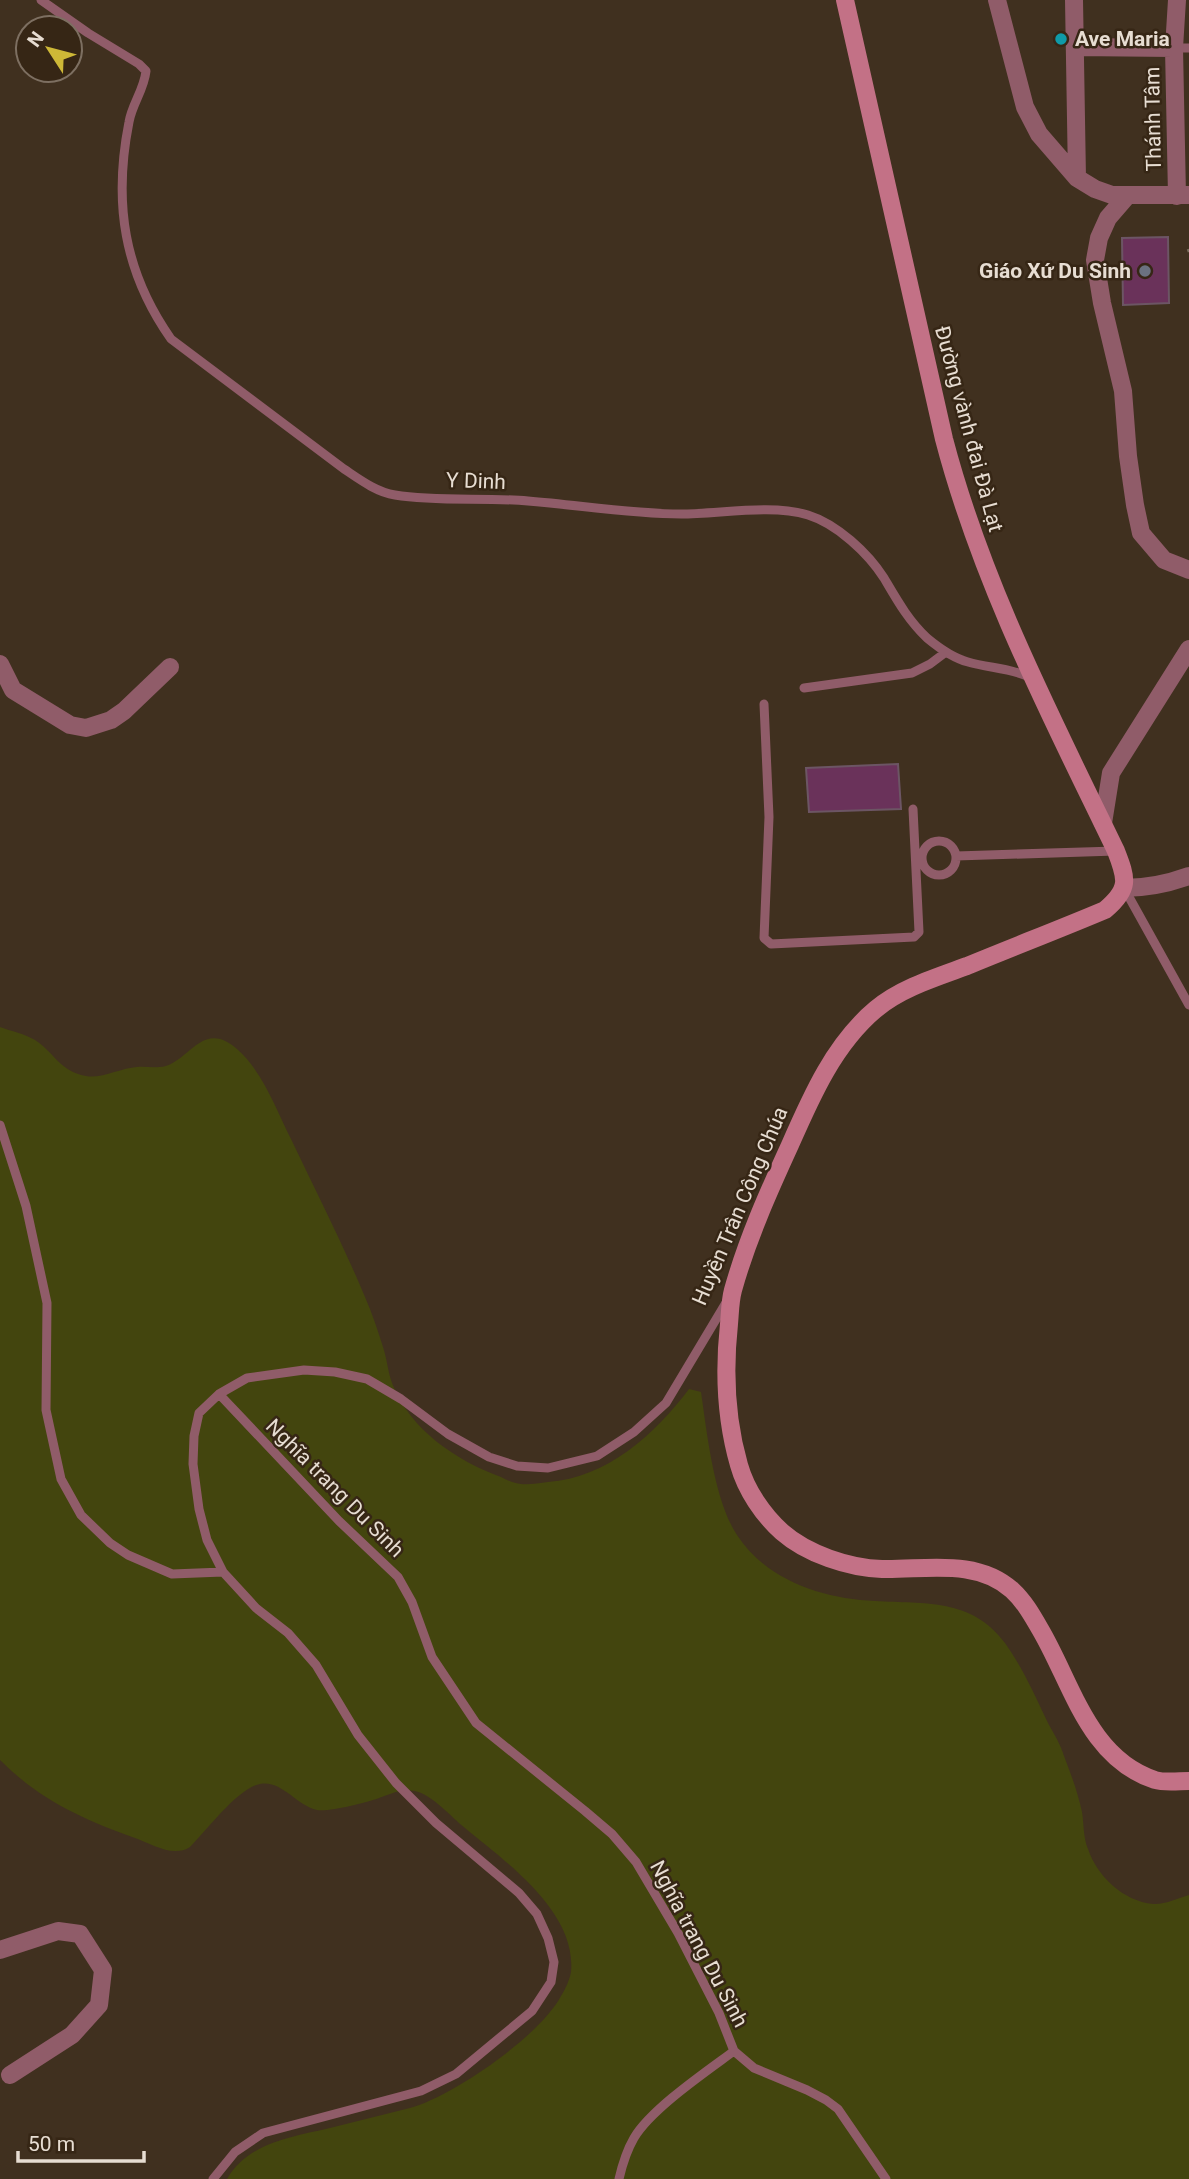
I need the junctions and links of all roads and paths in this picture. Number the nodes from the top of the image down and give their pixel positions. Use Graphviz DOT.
graph roads {
  1 [pos="41,0"];
  2 [pos="845,0"];
  3 [pos="997,0"];
  4 [pos="1074,0"];
  5 [pos="1177,0"];
  6 [pos="1076,47"];
  7 [pos="1181,48"];
  8 [pos="1077,178"];
  9 [pos="1183,195"];
  10 [pos="1127,196"];
  11 [pos="1189,570"];
  12 [pos="1189,649"];
  13 [pos="946,652"];
  14 [pos="0,664"];
  15 [pos="170,667"];
  16 [pos="1034,680"];
  17 [pos="804,688"];
  18 [pos="764,704"];
  19 [pos="913,809"];
  20 [pos="1103,823"];
  21 [pos="1116,851"];
  22 [pos="956,856"];
  23 [pos="920,860"];
  24 [pos="1189,876"];
  25 [pos="1124,888"];
  26 [pos="1189,1005"];
  27 [pos="0,1125"];
  28 [pos="732,1294"];
  29 [pos="219,1394"];
  30 [pos="223,1572"];
  31 [pos="1189,1781"];
  32 [pos="0,1950"];
  33 [pos="734,2051"];
  34 [pos="10,2075"];
  35 [pos="213,2179"];
  36 [pos="619,2179"];
  37 [pos="886,2179"];
  1 -- 13 [label="lane, Y Dinh"];
  2 -- 16 [label="main road, Đường vành đai Đà Lạt"];
  3 -- 8 [label="street"];
  4 -- 6 [label="street"];
  5 -- 7 [label="street, Thánh Tâm"];
  6 -- 7 [label="street"];
  6 -- 8 [label="street"];
  7 -- 9 [label="street, Thánh Tâm"];
  8 -- 10 [label="street"];
  9 -- 10 [label="street"];
  10 -- 11 [label="street"];
  12 -- 20 [label="street"];
  13 -- 16 [label="lane, Y Dinh"];
  13 -- 17 [label="lane"];
  14 -- 15 [label="street"];
  16 -- 20 [label="main road, Đường vành đai Đà Lạt"];
  18 -- 23 [label="lane"];
  19 -- 23 [label="lane"];
  20 -- 21 [label="main road, Đường vành đai Đà Lạt"];
  21 -- 22 [label="lane"];
  21 -- 25 [label="main road, Đường vành đai Đà Lạt"];
  22 -- 23 [label="lane"];
  22 -- 23 [label="lane"];
  24 -- 25 [label="street"];
  25 -- 26 [label="lane"];
  25 -- 28 [label="main road, Huyền Trân Công Chúa"];
  27 -- 30 [label="lane"];
  28 -- 29 [label="lane, Huyền Trân Công Chúa"];
  28 -- 31 [label="main road"];
  29 -- 30 [label="lane, Huyền Trân Công Chúa"];
  29 -- 33 [label="lane, Nghĩa trang Du Sinh"];
  30 -- 35 [label="lane, Huyền Trân Công Chúa"];
  32 -- 34 [label="street"];
  33 -- 36 [label="lane"];
  33 -- 37 [label="lane, Nghĩa trang Du Sinh"];
}
